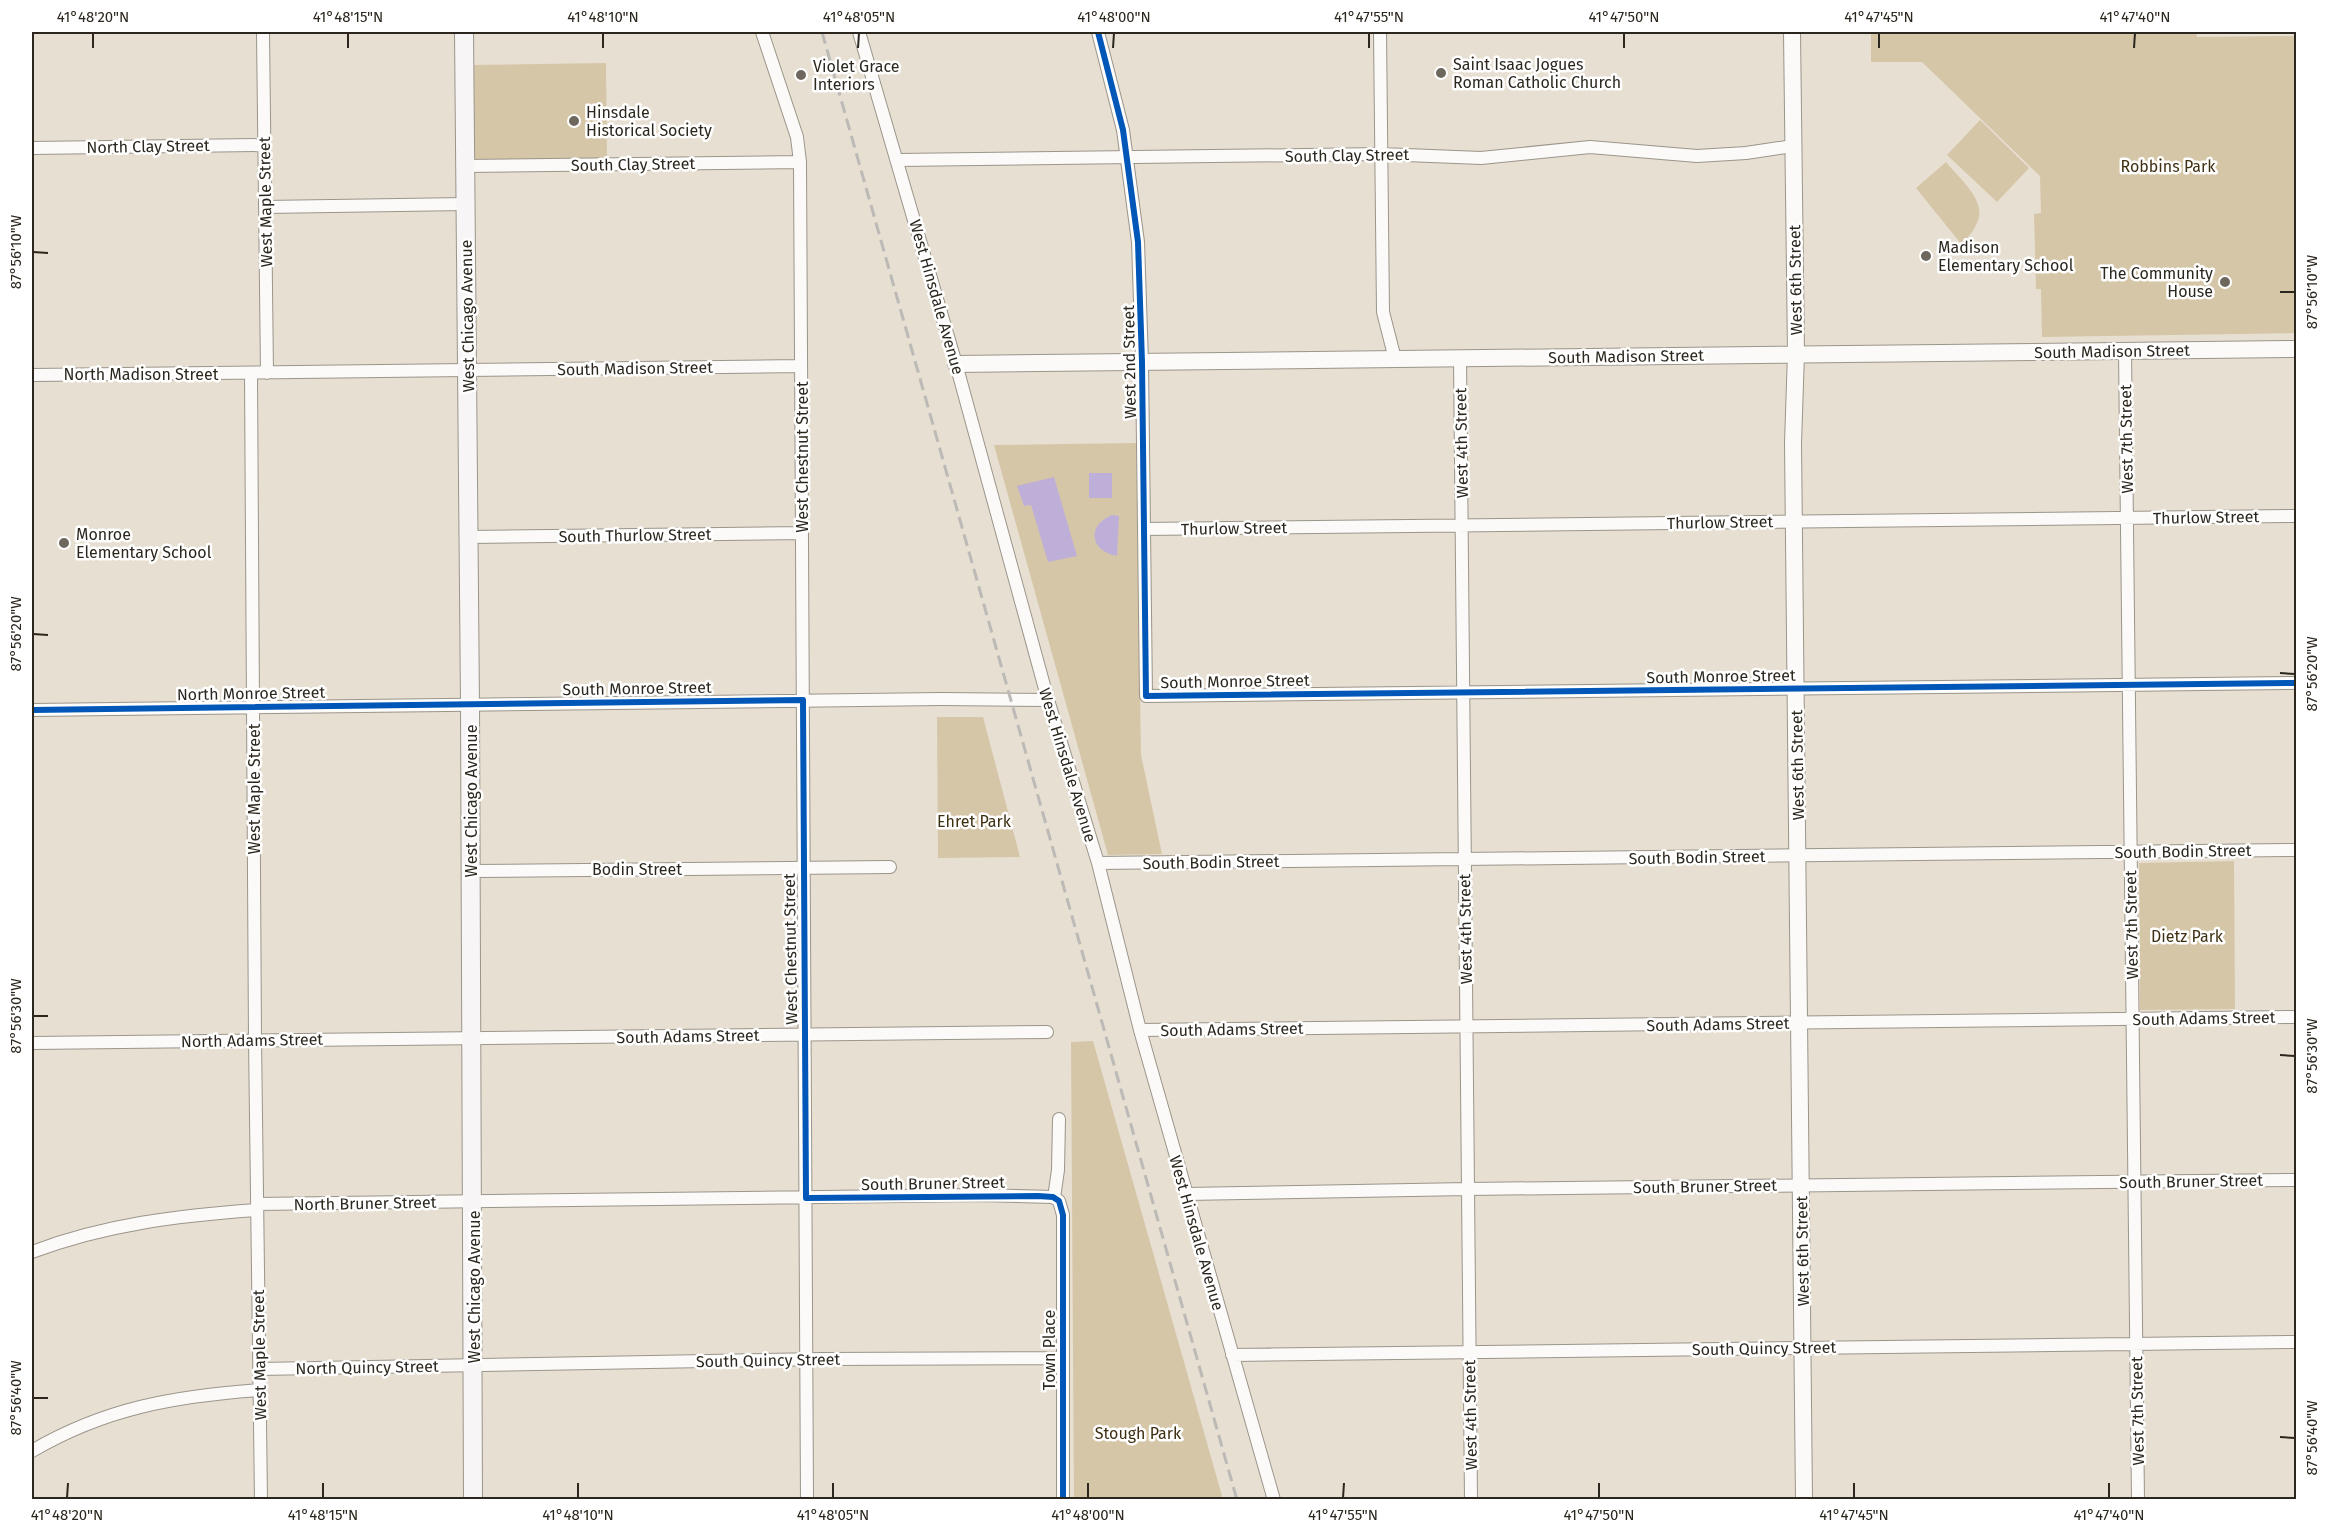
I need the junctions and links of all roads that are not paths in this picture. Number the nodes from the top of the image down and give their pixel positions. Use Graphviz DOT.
graph roads {
  1 [pos="263,32"];
  2 [pos="464,32"];
  3 [pos="762,32"];
  4 [pos="859,32"];
  5 [pos="1098,32"];
  6 [pos="1380,32"];
  7 [pos="1792,32"];
  8 [pos="264,145"];
  9 [pos="1793,146"];
  10 [pos="32,148"];
  11 [pos="1381,154"];
  12 [pos="1127,157"];
  13 [pos="898,160"];
  14 [pos="800,162"];
  15 [pos="465,166"];
  16 [pos="466,204"];
  17 [pos="265,207"];
  18 [pos="2296,349"];
  19 [pos="2125,351"];
  20 [pos="1796,354"];
  21 [pos="1460,358"];
  22 [pos="1395,359"];
  23 [pos="1142,362"];
  24 [pos="956,364"];
  25 [pos="801,366"];
  26 [pos="468,370"];
  27 [pos="251,373"];
  28 [pos="267,373"];
  29 [pos="32,375"];
  30 [pos="2296,516"];
  31 [pos="2127,518"];
  32 [pos="1794,522"];
  33 [pos="1461,525"];
  34 [pos="1144,529"];
  35 [pos="802,533"];
  36 [pos="469,537"];
  37 [pos="2296,683"];
  38 [pos="2129,685"];
  39 [pos="1796,688"];
  40 [pos="1463,692"];
  41 [pos="1146,696"];
  42 [pos="804,700"];
  43 [pos="1048,700"];
  44 [pos="470,704"];
  45 [pos="253,707"];
  46 [pos="32,710"];
  47 [pos="2296,850"];
  48 [pos="2131,852"];
  49 [pos="1798,856"];
  50 [pos="1465,859"];
  51 [pos="1098,863"];
  52 [pos="890,867"];
  53 [pos="803,868"];
  54 [pos="471,871"];
  55 [pos="2296,1017"];
  56 [pos="2133,1019"];
  57 [pos="1800,1023"];
  58 [pos="1466,1026"];
  59 [pos="1140,1030"];
  60 [pos="1047,1032"];
  61 [pos="805,1034"];
  62 [pos="472,1038"];
  63 [pos="255,1040"];
  64 [pos="32,1043"];
  65 [pos="1059,1119"];
  66 [pos="2296,1180"];
  67 [pos="2134,1182"];
  68 [pos="1801,1185"];
  69 [pos="1468,1189"];
  70 [pos="1186,1194"];
  71 [pos="806,1198"];
  72 [pos="1056,1199"];
  73 [pos="473,1202"];
  74 [pos="257,1207"];
  75 [pos="32,1252"];
  76 [pos="2296,1342"];
  77 [pos="2136,1344"];
  78 [pos="1803,1348"];
  79 [pos="1470,1351"];
  80 [pos="1232,1355"];
  81 [pos="1063,1359"];
  82 [pos="807,1360"];
  83 [pos="474,1366"];
  84 [pos="259,1368"];
  85 [pos="259,1390"];
  86 [pos="32,1451"];
  87 [pos="261,1500"];
  88 [pos="473,1500"];
  89 [pos="807,1500"];
  90 [pos="1063,1500"];
  91 [pos="1274,1500"];
  92 [pos="1471,1500"];
  93 [pos="1804,1500"];
  94 [pos="2138,1500"];
  1 -- 8 [label="street, West Maple Street"];
  2 -- 15 [label="main road, West Chicago Avenue"];
  3 -- 14 [label="street, West Chestnut Street"];
  4 -- 13 [label="street, West Hinsdale Avenue"];
  5 -- 12 [label="street, West 2nd Street"];
  6 -- 11 [label="street"];
  7 -- 9 [label="street, West 6th Street"];
  8 -- 10 [label="street, North Clay Street"];
  8 -- 17 [label="street, West Maple Street"];
  9 -- 11 [label="street, South Clay Street"];
  9 -- 20 [label="street, West 6th Street"];
  11 -- 12 [label="street, South Clay Street"];
  11 -- 22 [label="street"];
  12 -- 13 [label="street, South Clay Street"];
  12 -- 23 [label="street, West 2nd Street"];
  13 -- 24 [label="street, West Hinsdale Avenue"];
  14 -- 15 [label="street, South Clay Street"];
  14 -- 25 [label="street, West Chestnut Street"];
  15 -- 16 [label="main road, West Chicago Avenue"];
  16 -- 17 [label="street"];
  16 -- 26 [label="main road, West Chicago Avenue"];
  17 -- 28 [label="street, West Maple Street"];
  18 -- 19 [label="street, South Madison Street"];
  19 -- 20 [label="street, South Madison Street"];
  19 -- 31 [label="street, West 7th Street"];
  20 -- 21 [label="street, South Madison Street"];
  20 -- 32 [label="street, West 6th Street"];
  21 -- 22 [label="street, South Madison Street"];
  21 -- 33 [label="street, West 4th Street"];
  22 -- 23 [label="street, South Madison Street"];
  23 -- 24 [label="street, South Madison Street"];
  23 -- 34 [label="street, West 2nd Street"];
  24 -- 43 [label="street, West Hinsdale Avenue"];
  25 -- 26 [label="street, South Madison Street"];
  25 -- 35 [label="street, West Chestnut Street"];
  26 -- 28 [label="street"];
  26 -- 36 [label="main road, West Chicago Avenue"];
  27 -- 28 [label="street, North Madison Street"];
  27 -- 29 [label="street, North Madison Street"];
  27 -- 45 [label="street, West Maple Street"];
  30 -- 31 [label="street, Thurlow Street"];
  31 -- 32 [label="street, Thurlow Street"];
  31 -- 38 [label="street, West 7th Street"];
  32 -- 33 [label="street, Thurlow Street"];
  32 -- 39 [label="street, West 6th Street"];
  33 -- 34 [label="street, Thurlow Street"];
  33 -- 40 [label="street, West 4th Street"];
  34 -- 41 [label="street, West 2nd Street"];
  35 -- 36 [label="street, South Thurlow Street"];
  35 -- 42 [label="street, West Chestnut Street"];
  36 -- 44 [label="main road, West Chicago Avenue"];
  37 -- 38 [label="street, South Monroe Street"];
  38 -- 39 [label="street, South Monroe Street"];
  38 -- 48 [label="street, West 7th Street"];
  39 -- 40 [label="street, South Monroe Street"];
  39 -- 49 [label="street, West 6th Street"];
  40 -- 41 [label="street, South Monroe Street"];
  40 -- 50 [label="street, West 4th Street"];
  42 -- 43 [label="street, South Monroe Street"];
  42 -- 44 [label="street, South Monroe Street"];
  42 -- 53 [label="street, West Chestnut Street"];
  43 -- 51 [label="street, West Hinsdale Avenue"];
  44 -- 45 [label="street, North Monroe Street"];
  44 -- 54 [label="main road, West Chicago Avenue"];
  45 -- 46 [label="street, North Monroe Street"];
  45 -- 63 [label="street, West Maple Street"];
  47 -- 48 [label="street, South Bodin Street"];
  48 -- 49 [label="street, South Bodin Street"];
  48 -- 56 [label="street, West 7th Street"];
  49 -- 50 [label="street, South Bodin Street"];
  49 -- 57 [label="street, West 6th Street"];
  50 -- 51 [label="street, South Bodin Street"];
  50 -- 58 [label="street, West 4th Street"];
  51 -- 59 [label="street, West Hinsdale Avenue"];
  52 -- 53 [label="street, Bodin Street"];
  53 -- 54 [label="street, Bodin Street"];
  53 -- 61 [label="street, West Chestnut Street"];
  54 -- 62 [label="main road, West Chicago Avenue"];
  55 -- 56 [label="street, South Adams Street"];
  56 -- 57 [label="street, South Adams Street"];
  56 -- 67 [label="street, West 7th Street"];
  57 -- 58 [label="street, South Adams Street"];
  57 -- 68 [label="street, West 6th Street"];
  58 -- 59 [label="street, South Adams Street"];
  58 -- 69 [label="street, West 4th Street"];
  59 -- 70 [label="street, West Hinsdale Avenue"];
  60 -- 61 [label="street, South Adams Street"];
  61 -- 62 [label="street, South Adams Street"];
  61 -- 71 [label="street, West Chestnut Street"];
  62 -- 63 [label="street, North Adams Street"];
  62 -- 73 [label="main road, West Chicago Avenue"];
  63 -- 64 [label="street, North Adams Street"];
  63 -- 74 [label="street, West Maple Street"];
  65 -- 72 [label="street, Town Place"];
  66 -- 67 [label="street, South Bruner Street"];
  67 -- 68 [label="street, South Bruner Street"];
  67 -- 77 [label="street, West 7th Street"];
  68 -- 69 [label="street, South Bruner Street"];
  68 -- 78 [label="street, West 6th Street"];
  69 -- 70 [label="street, South Bruner Street"];
  69 -- 79 [label="street, West 4th Street"];
  70 -- 80 [label="street, West Hinsdale Avenue"];
  71 -- 72 [label="street, South Bruner Street"];
  71 -- 73 [label="street, South Bruner Street"];
  71 -- 82 [label="street, West Chestnut Street"];
  72 -- 81 [label="street, Town Place"];
  73 -- 74 [label="street, North Bruner Street"];
  73 -- 83 [label="main road, West Chicago Avenue"];
  74 -- 75 [label="street, North Bruner Street"];
  74 -- 84 [label="street, West Maple Street"];
  76 -- 77 [label="street, South Quincy Street"];
  77 -- 78 [label="street, South Quincy Street"];
  77 -- 94 [label="street, West 7th Street"];
  78 -- 79 [label="street, South Quincy Street"];
  78 -- 93 [label="street, West 6th Street"];
  79 -- 80 [label="street, South Quincy Street"];
  79 -- 92 [label="street, West 4th Street"];
  80 -- 91 [label="street, West Hinsdale Avenue"];
  81 -- 82 [label="street, South Quincy Street"];
  81 -- 90 [label="street, Town Place"];
  82 -- 83 [label="street, South Quincy Street"];
  82 -- 89 [label="street, West Chestnut Street"];
  83 -- 84 [label="street, North Quincy Street"];
  83 -- 88 [label="main road, West Chicago Avenue"];
  84 -- 85 [label="street, West Maple Street"];
  85 -- 86 [label="street"];
  85 -- 87 [label="street, West Maple Street"];
}
